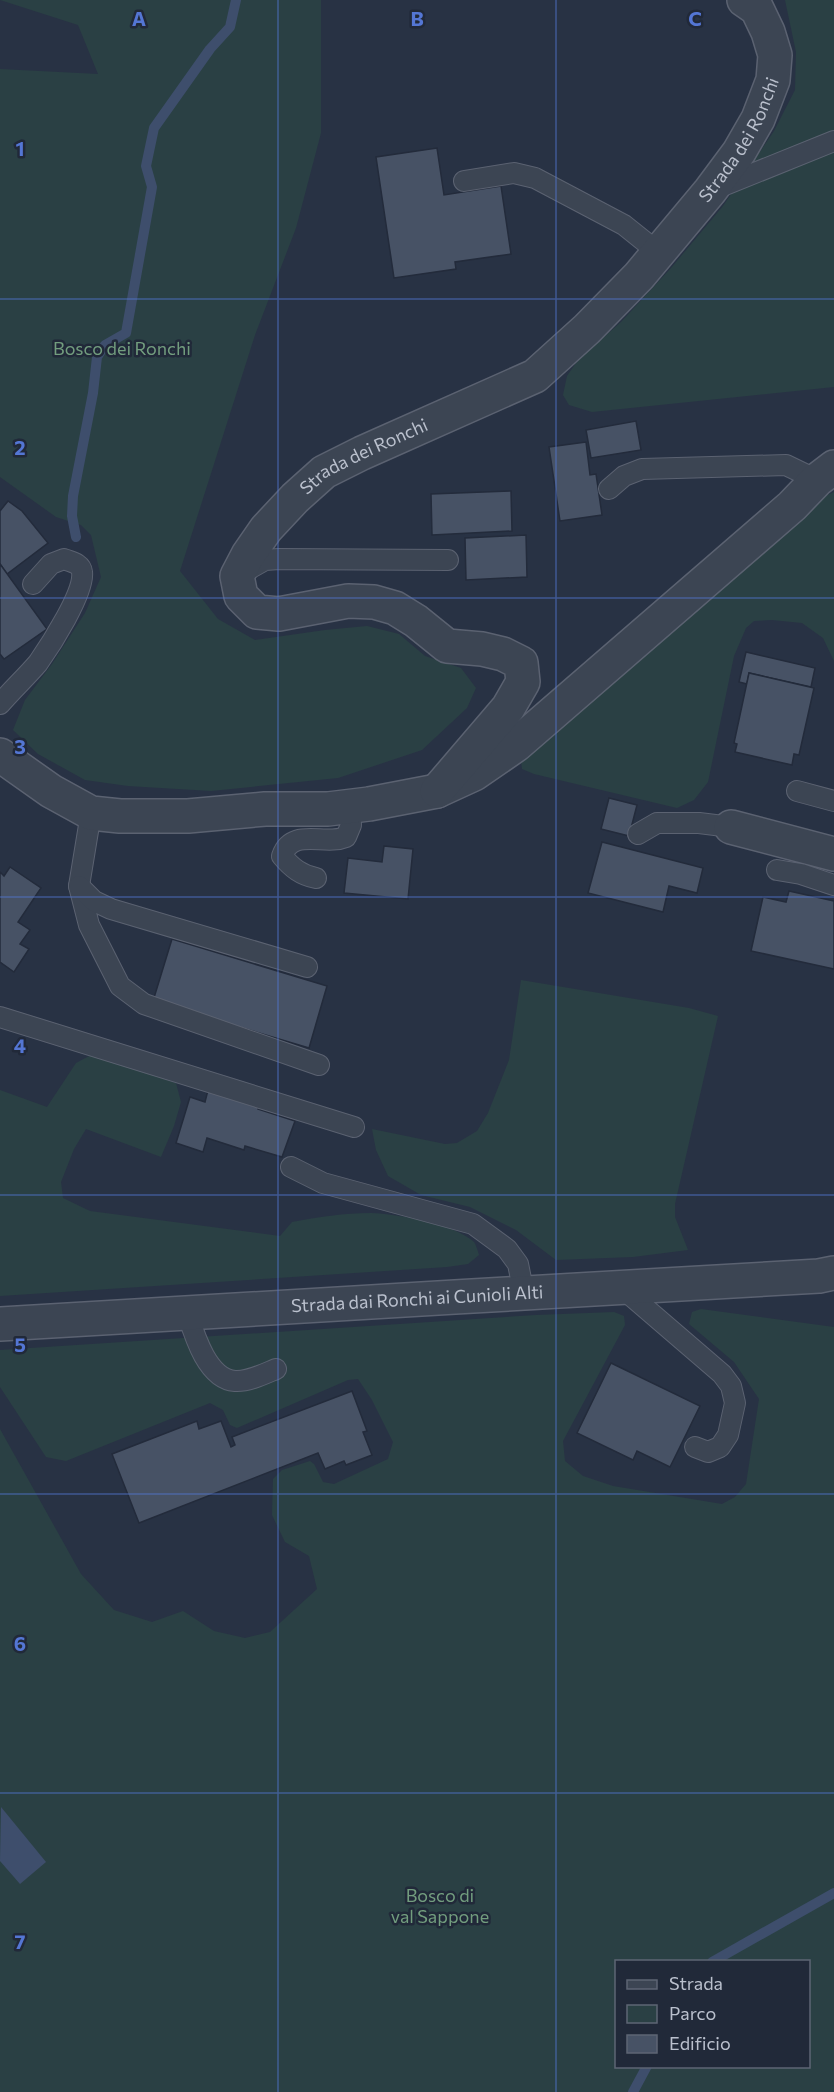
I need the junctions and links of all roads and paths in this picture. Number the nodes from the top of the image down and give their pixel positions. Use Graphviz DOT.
graph roads {
  1 [pos="753,3"];
  2 [pos="834,141"];
  3 [pos="464,181"];
  4 [pos="710,191"];
  5 [pos="658,253"];
  6 [pos="826,473"];
  7 [pos="609,489"];
  8 [pos="448,560"];
  9 [pos="237,576"];
  10 [pos="33,584"];
  11 [pos="0,704"];
  12 [pos="0,755"];
  13 [pos="437,791"];
  14 [pos="797,791"];
  15 [pos="834,801"];
  16 [pos="350,806"];
  17 [pos="91,813"];
  18 [pos="731,827"];
  19 [pos="638,834"];
  20 [pos="834,854"];
  21 [pos="777,870"];
  22 [pos="316,878"];
  23 [pos="834,885"];
  24 [pos="79,886"];
  25 [pos="307,967"];
  26 [pos="0,1017"];
  27 [pos="319,1065"];
  28 [pos="354,1127"];
  29 [pos="291,1167"];
  30 [pos="834,1273"];
  31 [pos="622,1288"];
  32 [pos="524,1294"];
  33 [pos="187,1312"];
  34 [pos="0,1324"];
  35 [pos="276,1369"];
  36 [pos="695,1447"];
  1 -- 4 [label="street, Strada dei Ronchi"];
  2 -- 4 [label="lane"];
  3 -- 5 [label="lane"];
  4 -- 5 [label="street, Strada dei Ronchi"];
  5 -- 9 [label="street, Strada dei Ronchi"];
  6 -- 7 [label="lane"];
  6 -- 13 [label="street"];
  8 -- 9 [label="lane"];
  9 -- 13 [label="street"];
  10 -- 11 [label="lane"];
  12 -- 17 [label="street"];
  13 -- 16 [label="street"];
  14 -- 15 [label="lane"];
  16 -- 17 [label="street"];
  16 -- 22 [label="lane"];
  17 -- 24 [label="lane"];
  18 -- 19 [label="lane"];
  18 -- 20 [label="street"];
  21 -- 23 [label="lane"];
  24 -- 25 [label="lane"];
  24 -- 27 [label="lane"];
  26 -- 28 [label="lane"];
  29 -- 32 [label="lane"];
  30 -- 31 [label="street, Strada dai Ronchi ai Cunioli Alti"];
  31 -- 32 [label="street, Strada dai Ronchi ai Cunioli Alti"];
  31 -- 36 [label="lane"];
  32 -- 33 [label="street, Strada dai Ronchi ai Cunioli Alti"];
  33 -- 34 [label="street, Strada dai Ronchi ai Cunioli Alti"];
  33 -- 35 [label="lane"];
}
